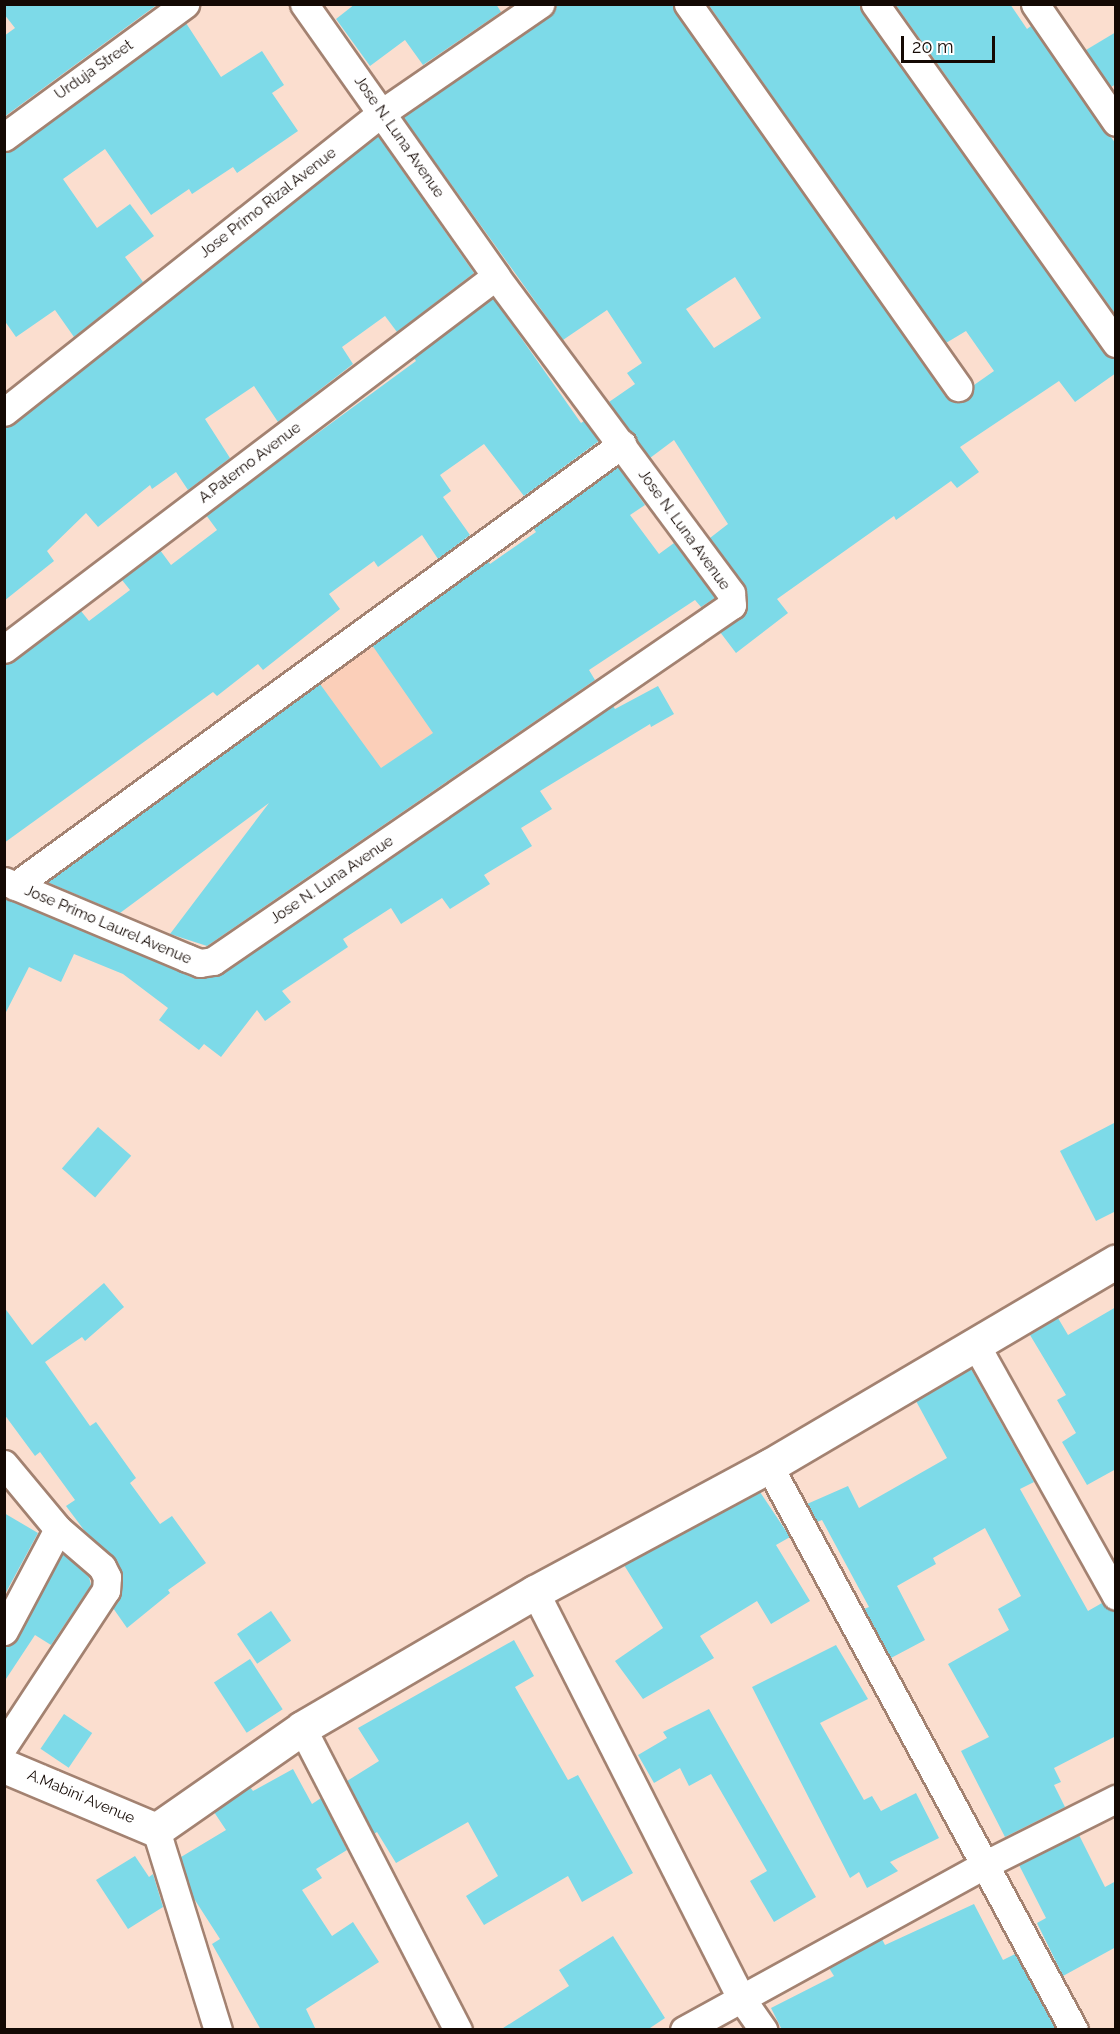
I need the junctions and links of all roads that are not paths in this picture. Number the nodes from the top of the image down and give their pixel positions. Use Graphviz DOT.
graph roads {
  1 [pos="185,4"];
  2 [pos="304,4"];
  3 [pos="540,4"];
  4 [pos="688,4"];
  5 [pos="875,4"];
  6 [pos="1035,4"];
  7 [pos="383,112"];
  8 [pos="1116,122"];
  9 [pos="4,137"];
  10 [pos="496,276"];
  11 [pos="1116,343"];
  12 [pos="958,387"];
  13 [pos="4,412"];
  14 [pos="622,444"];
  15 [pos="4,649"];
  16 [pos="10,884"];
  17 [pos="213,962"];
  18 [pos="1116,1262"];
  19 [pos="977,1347"];
  20 [pos="4,1464"];
  21 [pos="769,1466"];
  22 [pos="58,1529"];
  23 [pos="535,1592"];
  24 [pos="1116,1596"];
  25 [pos="4,1631"];
  26 [pos="302,1728"];
  27 [pos="4,1744"];
  28 [pos="4,1766"];
  29 [pos="1116,1799"];
  30 [pos="156,1830"];
  31 [pos="984,1865"];
  32 [pos="741,1998"];
  33 [pos="218,2030"];
  34 [pos="458,2030"];
  35 [pos="684,2030"];
  36 [pos="763,2030"];
  37 [pos="1074,2030"];
  1 -- 9 [label="street, Urduja Street"];
  2 -- 7 [label="street, Jose N. Luna Avenue"];
  3 -- 7 [label="street, Jose Primo Rizal Avenue"];
  4 -- 12 [label="street"];
  5 -- 11 [label="street"];
  6 -- 8 [label="street"];
  7 -- 10 [label="street, Jose N. Luna Avenue"];
  7 -- 13 [label="street, Jose Primo Rizal Avenue"];
  10 -- 14 [label="street, Jose N. Luna Avenue"];
  10 -- 15 [label="street, A.Paterno Avenue"];
  14 -- 16 [label="street"];
  14 -- 17 [label="street, Jose N. Luna Avenue"];
  16 -- 17 [label="street, Jose Primo Laurel Avenue"];
  18 -- 19 [label="street"];
  19 -- 21 [label="street"];
  19 -- 24 [label="street"];
  20 -- 22 [label="street"];
  21 -- 23 [label="street"];
  21 -- 31 [label="street"];
  22 -- 25 [label="street"];
  22 -- 27 [label="street"];
  23 -- 26 [label="street"];
  23 -- 32 [label="street"];
  26 -- 30 [label="street"];
  26 -- 34 [label="street"];
  28 -- 30 [label="street, A.Mabini Avenue"];
  29 -- 31 [label="street"];
  30 -- 33 [label="street"];
  31 -- 32 [label="street"];
  31 -- 37 [label="street"];
  32 -- 35 [label="street"];
  32 -- 36 [label="street"];
}
